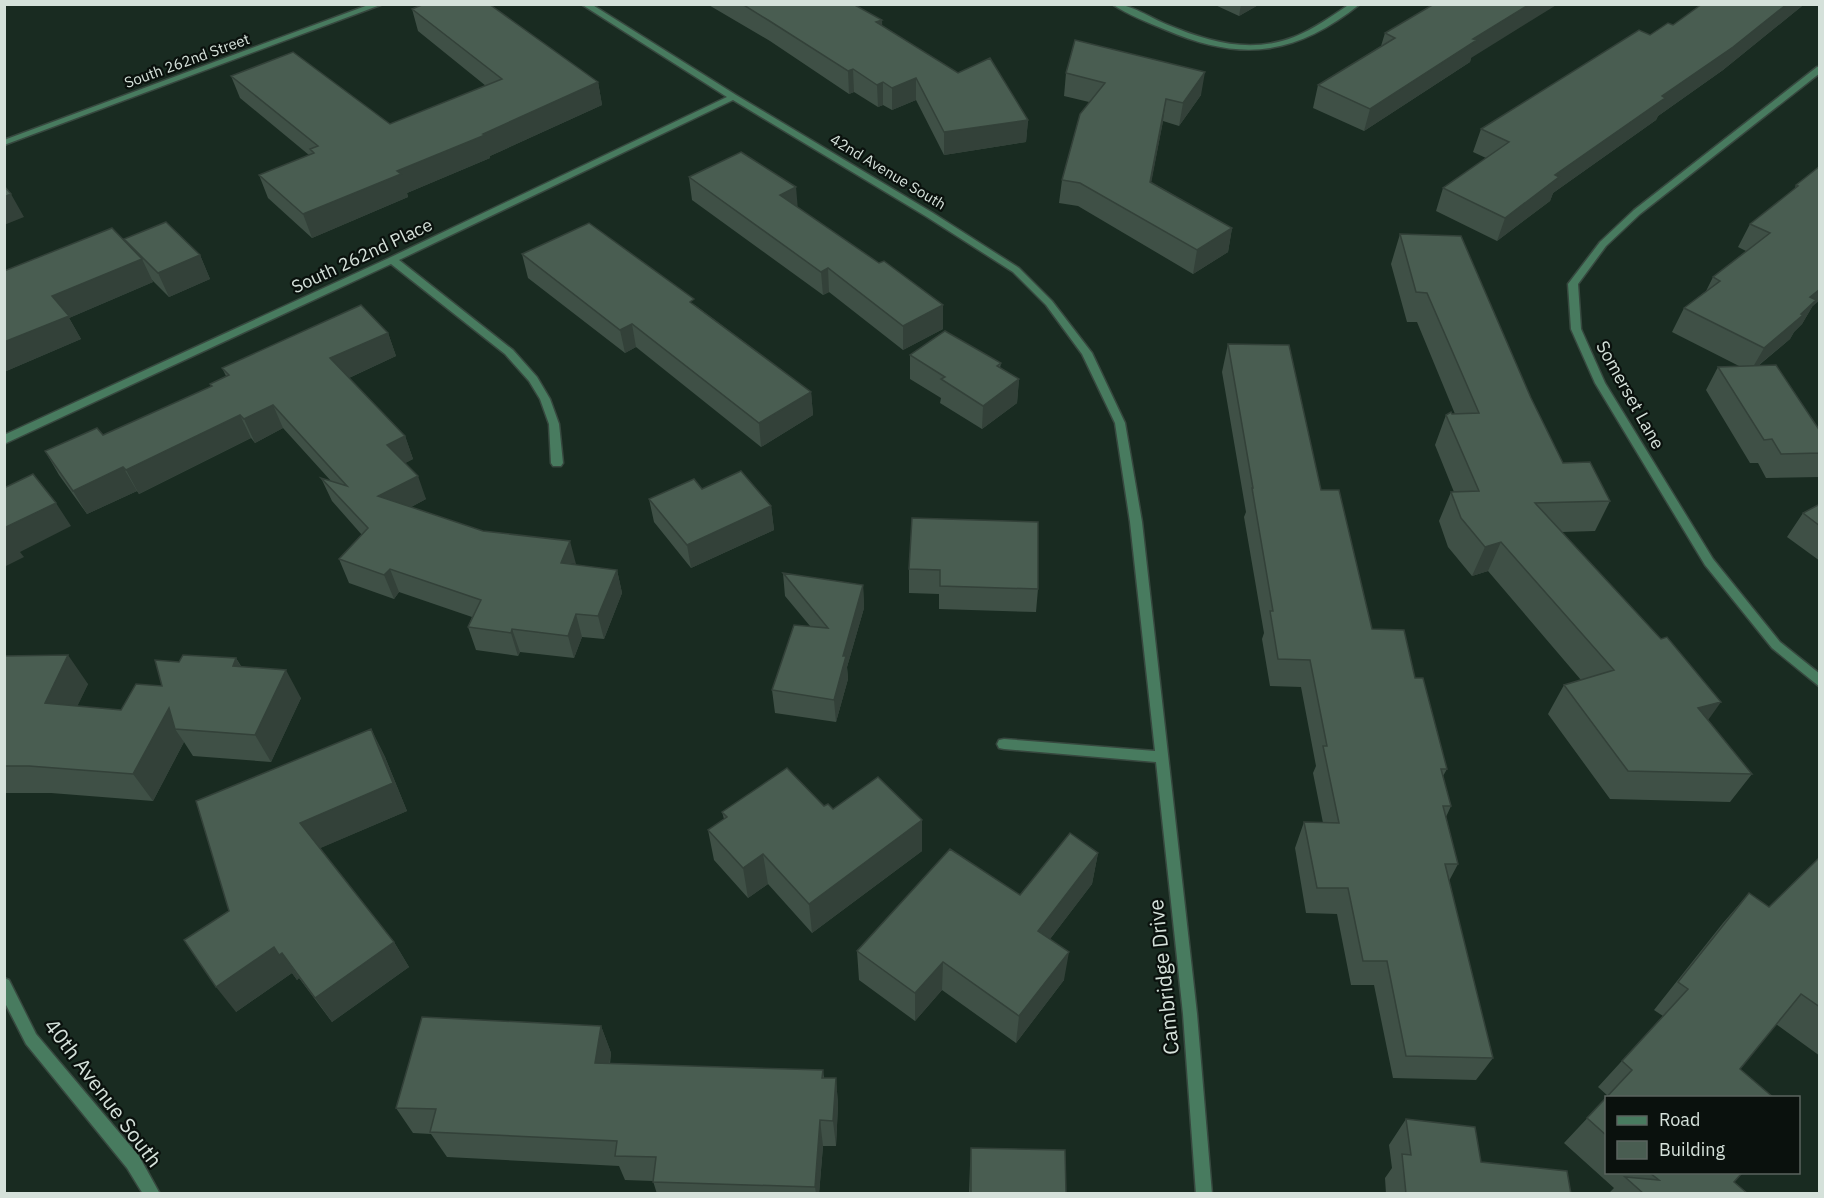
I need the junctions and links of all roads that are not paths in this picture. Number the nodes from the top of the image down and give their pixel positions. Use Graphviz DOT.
graph roads {
  1 [pos="380,4"];
  2 [pos="585,4"];
  3 [pos="1116,4"];
  4 [pos="1356,4"];
  5 [pos="1820,69"];
  6 [pos="733,97"];
  7 [pos="4,143"];
  8 [pos="392,260"];
  9 [pos="1120,423"];
  10 [pos="4,440"];
  11 [pos="557,463"];
  12 [pos="1820,682"];
  13 [pos="1004,744"];
  14 [pos="1162,757"];
  15 [pos="4,985"];
  16 [pos="152,1194"];
  17 [pos="1204,1194"];
  1 -- 7 [label="street, South 262nd Street"];
  2 -- 6 [label="street, 42nd Avenue South"];
  3 -- 4 [label="street"];
  5 -- 12 [label="street, Somerset Lane"];
  6 -- 8 [label="street, South 262nd Place"];
  6 -- 9 [label="street, 42nd Avenue South"];
  8 -- 10 [label="street, South 262nd Place"];
  8 -- 11 [label="street"];
  9 -- 14 [label="street, Cambridge Drive"];
  13 -- 14 [label="street"];
  14 -- 17 [label="street, Cambridge Drive"];
  15 -- 16 [label="street, 40th Avenue South"];
}
